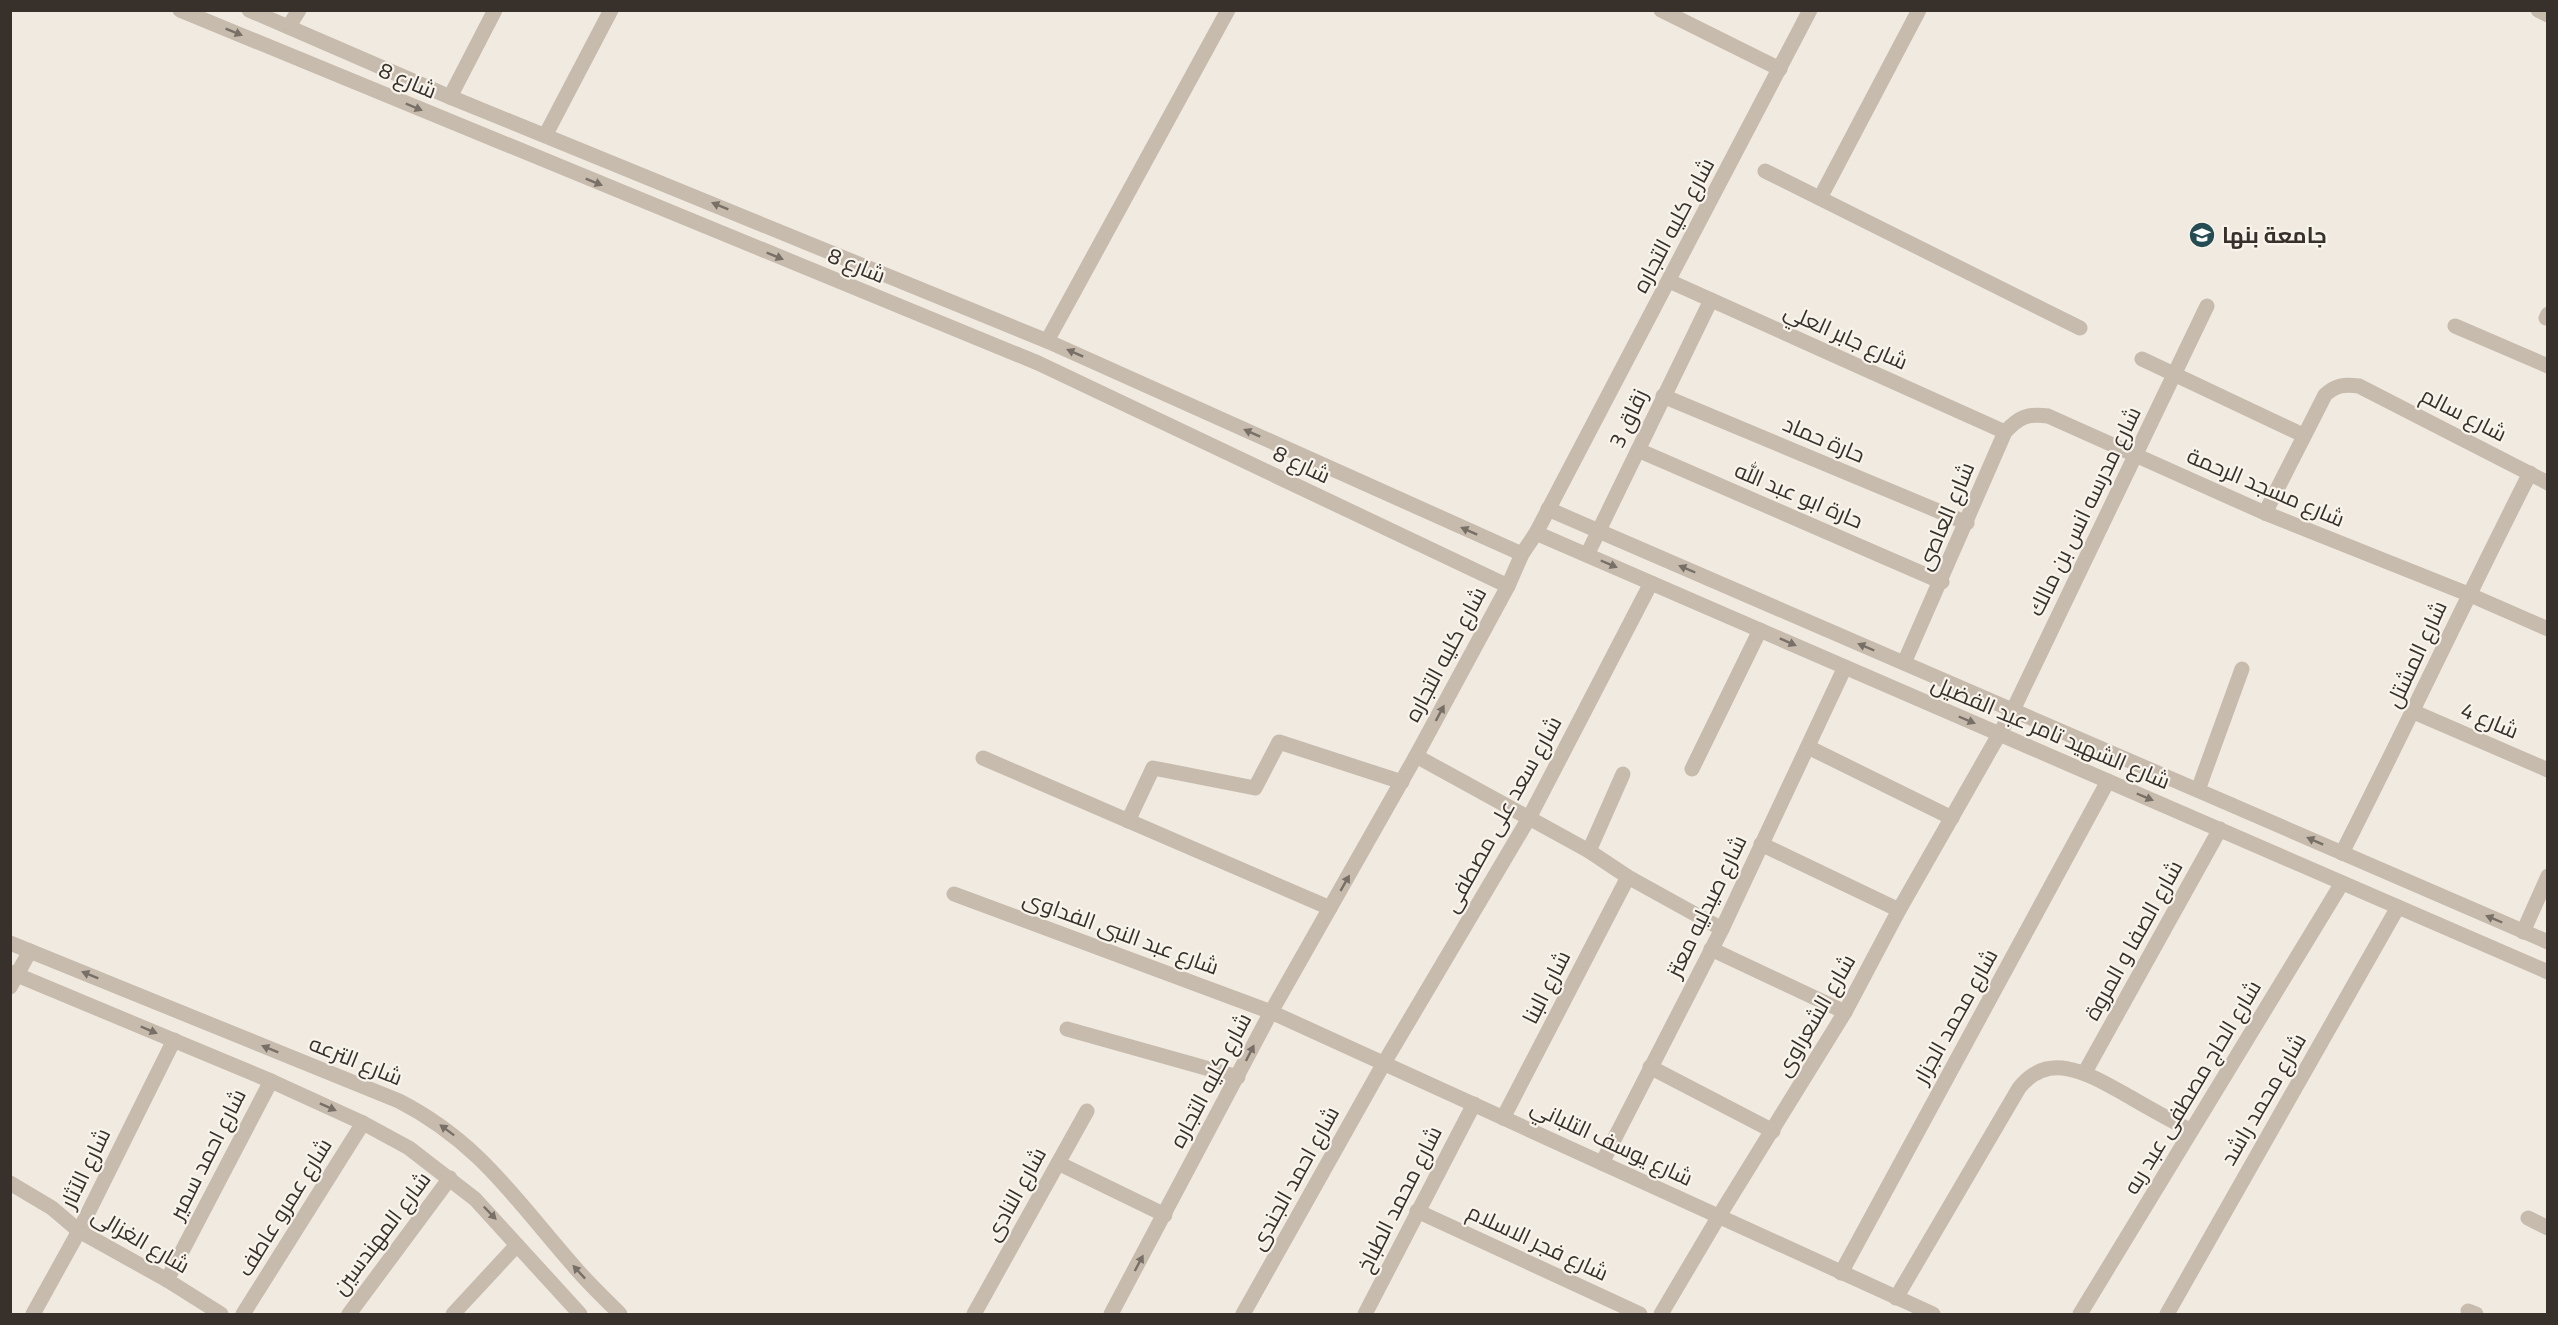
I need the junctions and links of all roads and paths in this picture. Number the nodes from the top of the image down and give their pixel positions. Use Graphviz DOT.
graph roads {
  1 [pos="180,10"];
  2 [pos="249,10"];
  3 [pos="299,10"];
  4 [pos="495,10"];
  5 [pos="611,10"];
  6 [pos="1228,10"];
  7 [pos="1661,10"];
  8 [pos="1810,10"];
  9 [pos="1919,10"];
  10 [pos="2538,10"];
  11 [pos="2547,15"];
  12 [pos="289,26"];
  13 [pos="354,55"];
  14 [pos="1780,69"];
  15 [pos="342,77"];
  16 [pos="450,96"];
  17 [pos="546,134"];
  18 [pos="1765,171"];
  19 [pos="1820,198"];
  20 [pos="1670,281"];
  21 [pos="937,296"];
  22 [pos="1711,300"];
  23 [pos="2207,306"];
  24 [pos="928,318"];
  25 [pos="2455,326"];
  26 [pos="2080,328"];
  27 [pos="1047,341"];
  28 [pos="2142,359"];
  29 [pos="2547,366"];
  30 [pos="2174,375"];
  31 [pos="1663,396"];
  32 [pos="2005,432"];
  33 [pos="2303,435"];
  34 [pos="1638,450"];
  35 [pos="2136,455"];
  36 [pos="2530,473"];
  37 [pos="2547,483"];
  38 [pos="1548,510"];
  39 [pos="2265,513"];
  40 [pos="1967,523"];
  41 [pos="1600,531"];
  42 [pos="1536,533"];
  43 [pos="1522,555"];
  44 [pos="1587,555"];
  45 [pos="1942,582"];
  46 [pos="1651,583"];
  47 [pos="1508,586"];
  48 [pos="2468,594"];
  49 [pos="2547,629"];
  50 [pos="1760,630"];
  51 [pos="1904,663"];
  52 [pos="1845,667"];
  53 [pos="2242,669"];
  54 [pos="2013,710"];
  55 [pos="2414,712"];
  56 [pos="2000,734"];
  57 [pos="1808,747"];
  58 [pos="1416,756"];
  59 [pos="983,758"];
  60 [pos="1692,769"];
  61 [pos="2547,770"];
  62 [pos="1623,774"];
  63 [pos="2108,781"];
  64 [pos="1402,782"];
  65 [pos="2198,790"];
  66 [pos="1529,818"];
  67 [pos="1952,818"];
  68 [pos="1128,821"];
  69 [pos="2220,829"];
  70 [pos="1761,844"];
  71 [pos="1589,851"];
  72 [pos="2342,853"];
  73 [pos="2547,876"];
  74 [pos="1629,877"];
  75 [pos="2342,883"];
  76 [pos="954,894"];
  77 [pos="2398,907"];
  78 [pos="1330,908"];
  79 [pos="1899,910"];
  80 [pos="1722,929"];
  81 [pos="2523,932"];
  82 [pos="2547,942"];
  83 [pos="10,943"];
  84 [pos="1711,949"];
  85 [pos="30,951"];
  86 [pos="2547,972"];
  87 [pos="13,978"];
  88 [pos="1271,1012"];
  89 [pos="1845,1012"];
  90 [pos="1067,1029"];
  91 [pos="174,1040"];
  92 [pos="1384,1063"];
  93 [pos="1650,1067"];
  94 [pos="2085,1072"];
  95 [pos="1238,1077"];
  96 [pos="271,1081"];
  97 [pos="1474,1104"];
  98 [pos="1087,1111"];
  99 [pos="1503,1118"];
  100 [pos="363,1123"];
  101 [pos="1773,1131"];
  102 [pos="2191,1131"];
  103 [pos="1058,1163"];
  104 [pos="1602,1163"];
  105 [pos="450,1179"];
  106 [pos="10,1183"];
  107 [pos="1417,1211"];
  108 [pos="1165,1215"];
  109 [pos="1719,1216"];
  110 [pos="2528,1218"];
  111 [pos="2547,1228"];
  112 [pos="79,1231"];
  113 [pos="517,1245"];
  114 [pos="1841,1273"];
  115 [pos="167,1280"];
  116 [pos="1896,1298"];
  117 [pos="33,1314"];
  118 [pos="221,1314"];
  119 [pos="243,1314"];
  120 [pos="349,1314"];
  121 [pos="453,1314"];
  122 [pos="580,1314"];
  123 [pos="620,1314"];
  124 [pos="974,1314"];
  125 [pos="1112,1314"];
  126 [pos="1243,1314"];
  127 [pos="1365,1314"];
  128 [pos="1640,1314"];
  129 [pos="1661,1314"];
  130 [pos="1933,1314"];
  131 [pos="2080,1314"];
  132 [pos="2167,1314"];
  1 -- 15 [label="street, شارع 8, one-way"];
  2 -- 12 [label="street, شارع 8"];
  3 -- 12 [label="street"];
  4 -- 16 [label="street"];
  5 -- 17 [label="street"];
  6 -- 27 [label="street"];
  7 -- 14 [label="street"];
  8 -- 14 [label="street, شارع كليه التجاره"];
  9 -- 19 [label="street"];
  10 -- 11 [label="street"];
  12 -- 13 [label="street, شارع 8"];
  13 -- 15 [label="street"];
  13 -- 16 [label="street, شارع 8"];
  14 -- 20 [label="street, شارع كليه التجاره"];
  15 -- 24 [label="street, شارع 8, one-way"];
  16 -- 17 [label="street, شارع 8"];
  21 -- 17 [label="street, شارع 8, one-way"];
  18 -- 19 [label="street"];
  19 -- 26 [label="street"];
  20 -- 22 [label="street, شارع جابر العلي"];
  20 -- 38 [label="street, شارع كليه التجاره"];
  21 -- 24 [label="street"];
  21 -- 27 [label="street, شارع 8"];
  22 -- 31 [label="street, زقاق 3"];
  22 -- 32 [label="street, شارع جابر العلي"];
  23 -- 30 [label="street, شارع مدرسه انس بن مالك"];
  24 -- 47 [label="street, شارع 8"];
  25 -- 29 [label="street"];
  43 -- 27 [label="street, شارع 8, one-way"];
  28 -- 30 [label="street"];
  30 -- 33 [label="street"];
  30 -- 35 [label="street, شارع مدرسه انس بن مالك"];
  31 -- 34 [label="street, زقاق 3"];
  31 -- 40 [label="street, حارة حماد"];
  32 -- 35 [label="street, شارع مسجد الرحمة"];
  32 -- 40 [label="street, شارع العاصى"];
  33 -- 36 [label="street, شارع سالم"];
  33 -- 39 [label="street"];
  34 -- 41 [label="street, زقاق 3"];
  34 -- 45 [label="street, حارة ابو عبد الله"];
  35 -- 39 [label="street, شارع مسجد الرحمة"];
  35 -- 54 [label="street, شارع مدرسه انس بن مالك"];
  36 -- 37 [label="street, شارع سالم"];
  36 -- 48 [label="street, شارع المشتل"];
  38 -- 41 [label="street, شارع الشهيد تامر عبد الفضيل"];
  38 -- 42 [label="street, شارع كليه التجاره"];
  39 -- 48 [label="street, شارع مسجد الرحمة"];
  40 -- 45 [label="street, شارع العاصى"];
  41 -- 44 [label="street, زقاق 3"];
  51 -- 41 [label="street, شارع الشهيد تامر عبد الفضيل, one-way"];
  42 -- 43 [label="street, شارع كليه التجاره"];
  42 -- 44 [label="street, شارع الشهيد تامر عبد الفضيل"];
  43 -- 47 [label="street, شارع كليه التجاره"];
  44 -- 46 [label="street, شارع الشهيد تامر عبد الفضيل, one-way"];
  45 -- 51 [label="street, شارع العاصى"];
  46 -- 50 [label="street, شارع الشهيد تامر عبد الفضيل"];
  46 -- 66 [label="street, شارع سعد على مصطفى"];
  58 -- 47 [label="street, شارع كليه التجاره, one-way"];
  48 -- 49 [label="street, شارع مسجد الرحمة"];
  48 -- 55 [label="street, شارع المشتل"];
  50 -- 52 [label="street, شارع الشهيد تامر عبد الفضيل, one-way"];
  50 -- 60 [label="street"];
  51 -- 54 [label="street, شارع الشهيد تامر عبد الفضيل"];
  52 -- 56 [label="street, شارع الشهيد تامر عبد الفضيل, one-way"];
  52 -- 57 [label="street, شارع صيدليه معتز"];
  53 -- 65 [label="street"];
  54 -- 56 [label="street, شارع مدرسه انس بن مالك"];
  54 -- 65 [label="street, شارع الشهيد تامر عبد الفضيل"];
  55 -- 61 [label="street, شارع 4"];
  55 -- 72 [label="street, شارع المشتل"];
  56 -- 63 [label="street, شارع الشهيد تامر عبد الفضيل"];
  56 -- 67 [label="street, شارع الشعراوى"];
  57 -- 67 [label="street"];
  57 -- 70 [label="street, شارع صيدليه معتز"];
  58 -- 64 [label="street, شارع كليه التجاره"];
  58 -- 66 [label="street"];
  59 -- 68 [label="street"];
  62 -- 71 [label="street"];
  63 -- 69 [label="street, شارع الشهيد تامر عبد الفضيل, one-way"];
  63 -- 114 [label="street, شارع محمد الجزار"];
  64 -- 68 [label="street"];
  78 -- 64 [label="street, شارع كليه التجاره, one-way"];
  72 -- 65 [label="street, شارع الشهيد تامر عبد الفضيل, one-way"];
  66 -- 71 [label="street"];
  66 -- 92 [label="street, شارع سعد على مصطفى"];
  67 -- 79 [label="street, شارع الشعراوى"];
  68 -- 78 [label="street"];
  69 -- 75 [label="street, شارع الشهيد تامر عبد الفضيل"];
  69 -- 94 [label="street, شارع الصفا و المروة"];
  70 -- 79 [label="street"];
  70 -- 80 [label="street, شارع صيدليه معتز"];
  71 -- 74 [label="street"];
  81 -- 72 [label="street, شارع الشهيد تامر عبد الفضيل, one-way"];
  73 -- 81 [label="street"];
  74 -- 80 [label="street"];
  74 -- 99 [label="street, شارع البنا"];
  75 -- 77 [label="street, شارع الشهيد تامر عبد الفضيل"];
  75 -- 102 [label="street, شارع الحاج مصطفى عبد ربه"];
  76 -- 88 [label="street, شارع عبد النبى الفداوى"];
  77 -- 86 [label="street, شارع الشهيد تامر عبد الفضيل"];
  77 -- 132 [label="street, شارع محمد راشد"];
  78 -- 88 [label="street, شارع كليه التجاره"];
  79 -- 89 [label="street, شارع الشعراوى"];
  80 -- 84 [label="street, شارع صيدليه معتز"];
  81 -- 82 [label="street, شارع الشهيد تامر عبد الفضيل"];
  83 -- 85 [label="street, شارع الترعه"];
  84 -- 89 [label="street"];
  84 -- 93 [label="street, شارع صيدليه معتز"];
  85 -- 87 [label="street"];
  123 -- 85 [label="street, شارع الترعه, one-way"];
  87 -- 91 [label="street, one-way"];
  88 -- 92 [label="street, شارع يوسف التلباني"];
  95 -- 88 [label="street, شارع كليه التجاره, one-way"];
  89 -- 101 [label="street, شارع الشعراوى"];
  90 -- 95 [label="street"];
  91 -- 96 [label="street"];
  91 -- 112 [label="street, شارع الآثار"];
  92 -- 97 [label="street, شارع يوسف التلباني"];
  92 -- 126 [label="street, شارع احمد الجندى"];
  93 -- 101 [label="street"];
  93 -- 104 [label="street, شارع صيدليه معتز"];
  94 -- 102 [label="street"];
  94 -- 116 [label="street"];
  95 -- 108 [label="street, شارع كليه التجاره"];
  96 -- 100 [label="street, one-way"];
  96 -- 115 [label="street, شارع احمد سمير"];
  97 -- 99 [label="street, شارع يوسف التلباني"];
  97 -- 107 [label="street, شارع محمد الطباخ"];
  98 -- 103 [label="street, شارع النادى"];
  99 -- 104 [label="street, شارع يوسف التلباني"];
  100 -- 105 [label="street"];
  100 -- 119 [label="street, شارع عمرو عاطف"];
  101 -- 109 [label="street, شارع الشعراوى"];
  102 -- 131 [label="street, شارع الحاج مصطفى عبد ربه"];
  103 -- 108 [label="street"];
  103 -- 124 [label="street, شارع النادى"];
  104 -- 109 [label="street, شارع يوسف التلباني"];
  105 -- 113 [label="street, one-way"];
  105 -- 120 [label="street, شارع المهندسين"];
  106 -- 112 [label="street, شارع الغزالى"];
  107 -- 127 [label="street, شارع محمد الطباخ"];
  107 -- 128 [label="street, شارع فجر الاسلام"];
  125 -- 108 [label="street, شارع كليه التجاره, one-way"];
  109 -- 114 [label="street, شارع يوسف التلباني"];
  109 -- 129 [label="street, شارع الشعراوى"];
  110 -- 111 [label="street"];
  112 -- 115 [label="street, شارع الغزالى"];
  112 -- 117 [label="street, شارع الآثار"];
  113 -- 121 [label="street"];
  113 -- 122 [label="street"];
  114 -- 116 [label="street, شارع يوسف التلباني"];
  115 -- 118 [label="street, شارع الغزالى"];
  116 -- 130 [label="street, شارع يوسف التلباني"];
}
